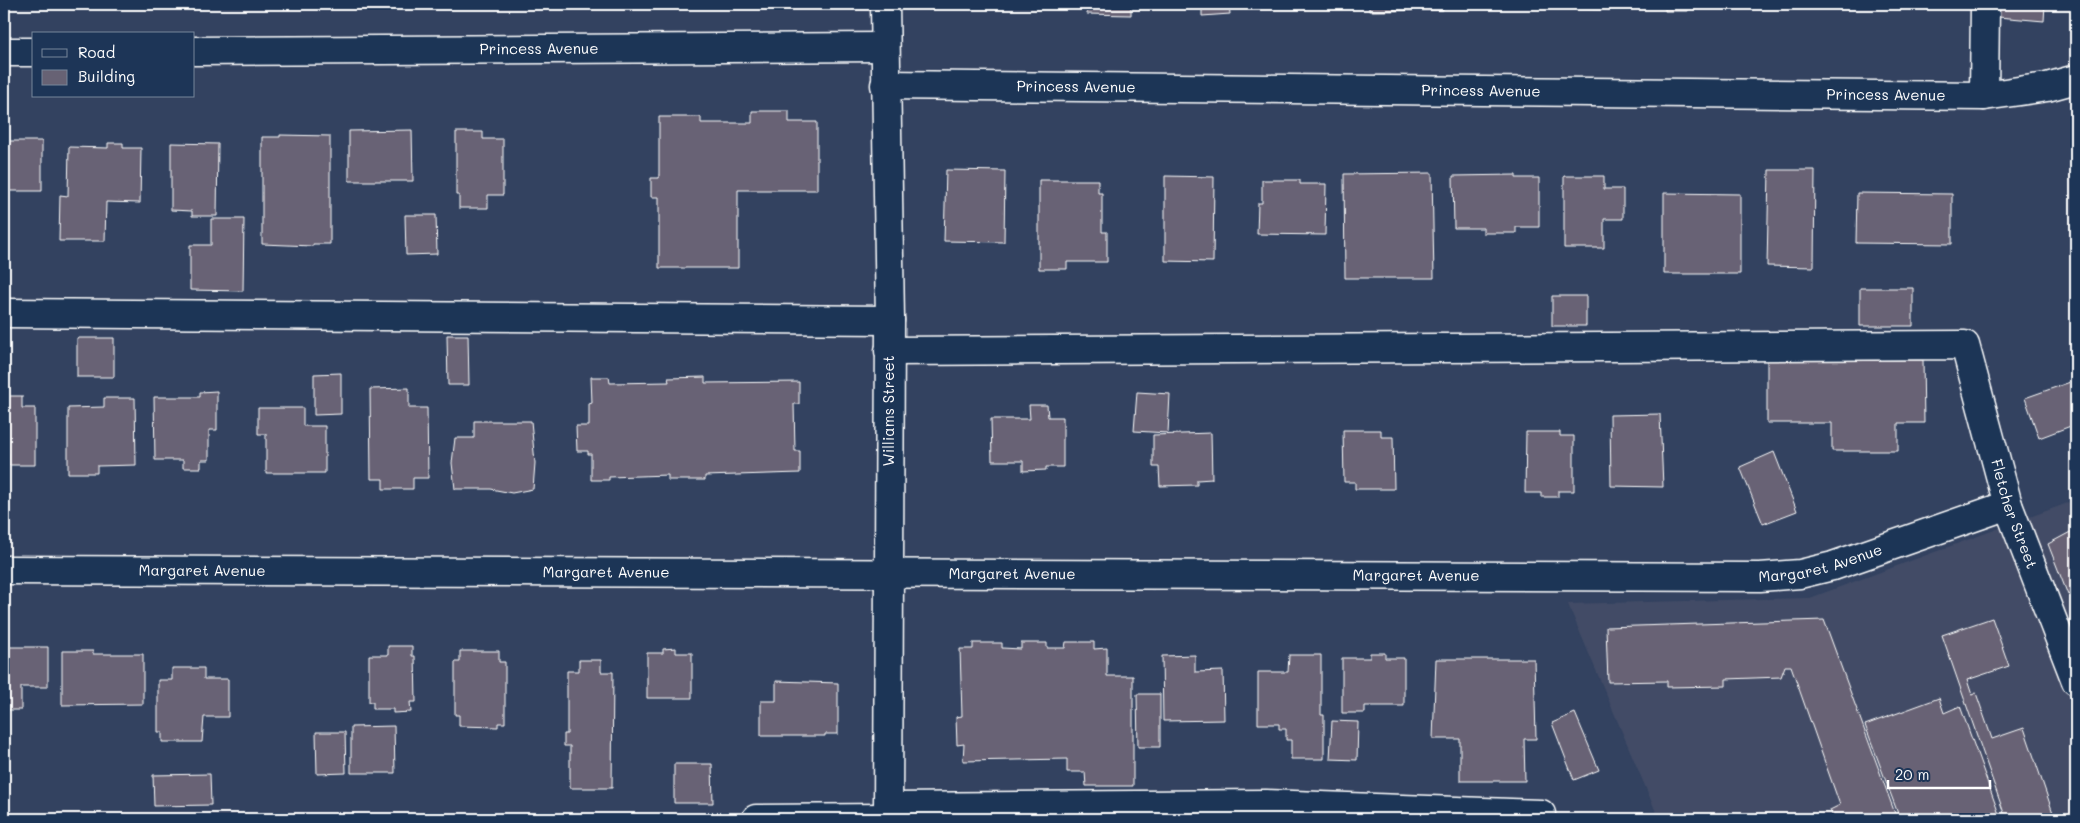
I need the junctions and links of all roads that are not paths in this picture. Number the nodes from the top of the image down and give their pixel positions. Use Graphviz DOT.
graph roads {
  1 [pos="885,4"];
  2 [pos="1985,4"];
  3 [pos="884,47"];
  4 [pos="195,51"];
  5 [pos="4,52"];
  6 [pos="32,52"];
  7 [pos="2076,79"];
  8 [pos="885,85"];
  9 [pos="1984,96"];
  10 [pos="4,313"];
  11 [pos="890,320"];
  12 [pos="889,351"];
  13 [pos="2008,505"];
  14 [pos="4,570"];
  15 [pos="889,573"];
  16 [pos="2076,680"];
  17 [pos="1541,814"];
  18 [pos="888,815"];
  19 [pos="756,819"];
  1 -- 3 [label="street, Williams Street"];
  2 -- 9 [label="street"];
  3 -- 4 [label="street, Princess Avenue"];
  3 -- 8 [label="street, Williams Street"];
  5 -- 6 [label="street"];
  7 -- 9 [label="street, Princess Avenue"];
  8 -- 9 [label="street, Princess Avenue"];
  8 -- 11 [label="street, Williams Street"];
  10 -- 11 [label="street"];
  11 -- 12 [label="street, Williams Street"];
  12 -- 13 [label="street, Fletcher Street"];
  12 -- 15 [label="street, Williams Street"];
  13 -- 15 [label="street, Margaret Avenue"];
  13 -- 16 [label="street, Fletcher Street"];
  14 -- 15 [label="street, Margaret Avenue"];
  15 -- 18 [label="street, Williams Street"];
  17 -- 18 [label="street"];
  18 -- 19 [label="street"];
}
